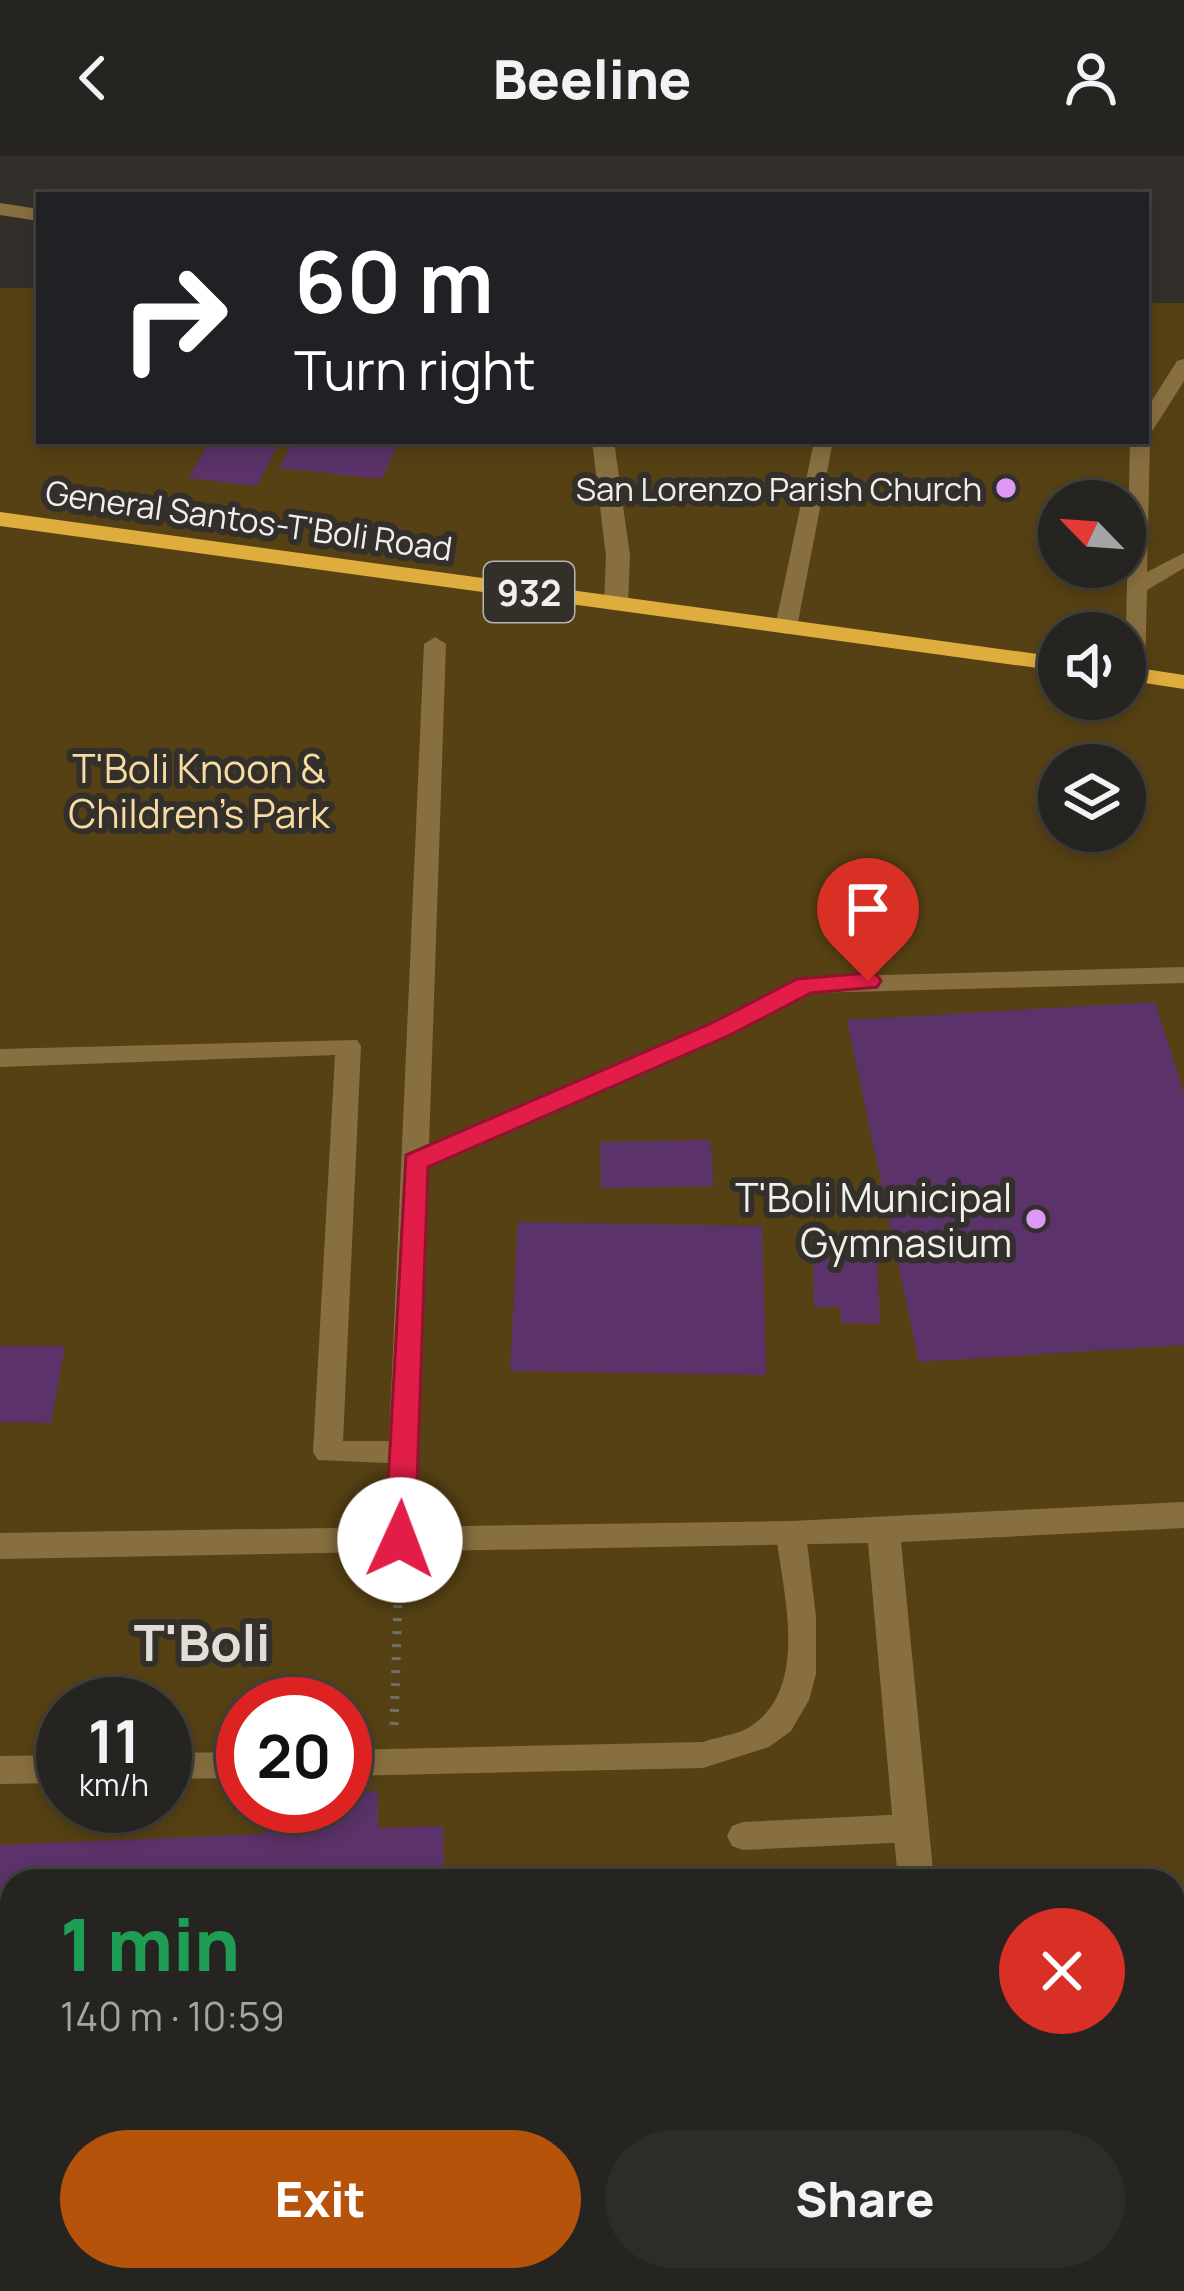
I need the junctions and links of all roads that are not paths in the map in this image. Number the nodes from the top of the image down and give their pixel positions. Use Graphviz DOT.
graph roads {
  1 [pos="0,209"];
  2 [pos="36,215"];
  3 [pos="1184,365"];
  4 [pos="1149,421"];
  5 [pos="603,444"];
  6 [pos="824,444"];
  7 [pos="1140,444"];
  8 [pos="1139,480"];
  9 [pos="0,519"];
  10 [pos="1184,559"];
  11 [pos="1146,582"];
  12 [pos="616,603"];
  13 [pos="786,627"];
  14 [pos="435,644"];
  15 [pos="1038,661"];
  16 [pos="1146,676"];
  17 [pos="1184,682"];
  18 [pos="1184,975"];
  19 [pos="0,1058"];
  20 [pos="415,1162"];
  21 [pos="404,1452"];
  22 [pos="1184,1515"];
  23 [pos="883,1531"];
  24 [pos="791,1534"];
  25 [pos="400,1540"];
  26 [pos="0,1546"];
  27 [pos="372,1762"];
  28 [pos="36,1769"];
  29 [pos="0,1770"];
  30 [pos="911,1828"];
  31 [pos="743,1836"];
  32 [pos="915,1869"];
  1 -- 2 [label="street"];
  3 -- 4 [label="lane"];
  5 -- 12 [label="street"];
  6 -- 13 [label="lane"];
  7 -- 8 [label="lane"];
  9 -- 12 [label="main road, General Santos-T'Boli Road / 932"];
  10 -- 11 [label="lane"];
  12 -- 13 [label="main road, General Santos-T'Boli Road / 932"];
  13 -- 15 [label="main road, General Santos-T'Boli Road / 932"];
  14 -- 20 [label="lane"];
  16 -- 17 [label="main road"];
  18 -- 20 [label="lane"];
  19 -- 21 [label="lane"];
  20 -- 21 [label="lane"];
  21 -- 25 [label="lane"];
  22 -- 23 [label="street"];
  23 -- 24 [label="street"];
  23 -- 30 [label="street"];
  24 -- 25 [label="street"];
  24 -- 27 [label="lane"];
  25 -- 26 [label="street"];
  28 -- 29 [label="lane"];
  30 -- 31 [label="lane"];
  30 -- 32 [label="street"];
}
